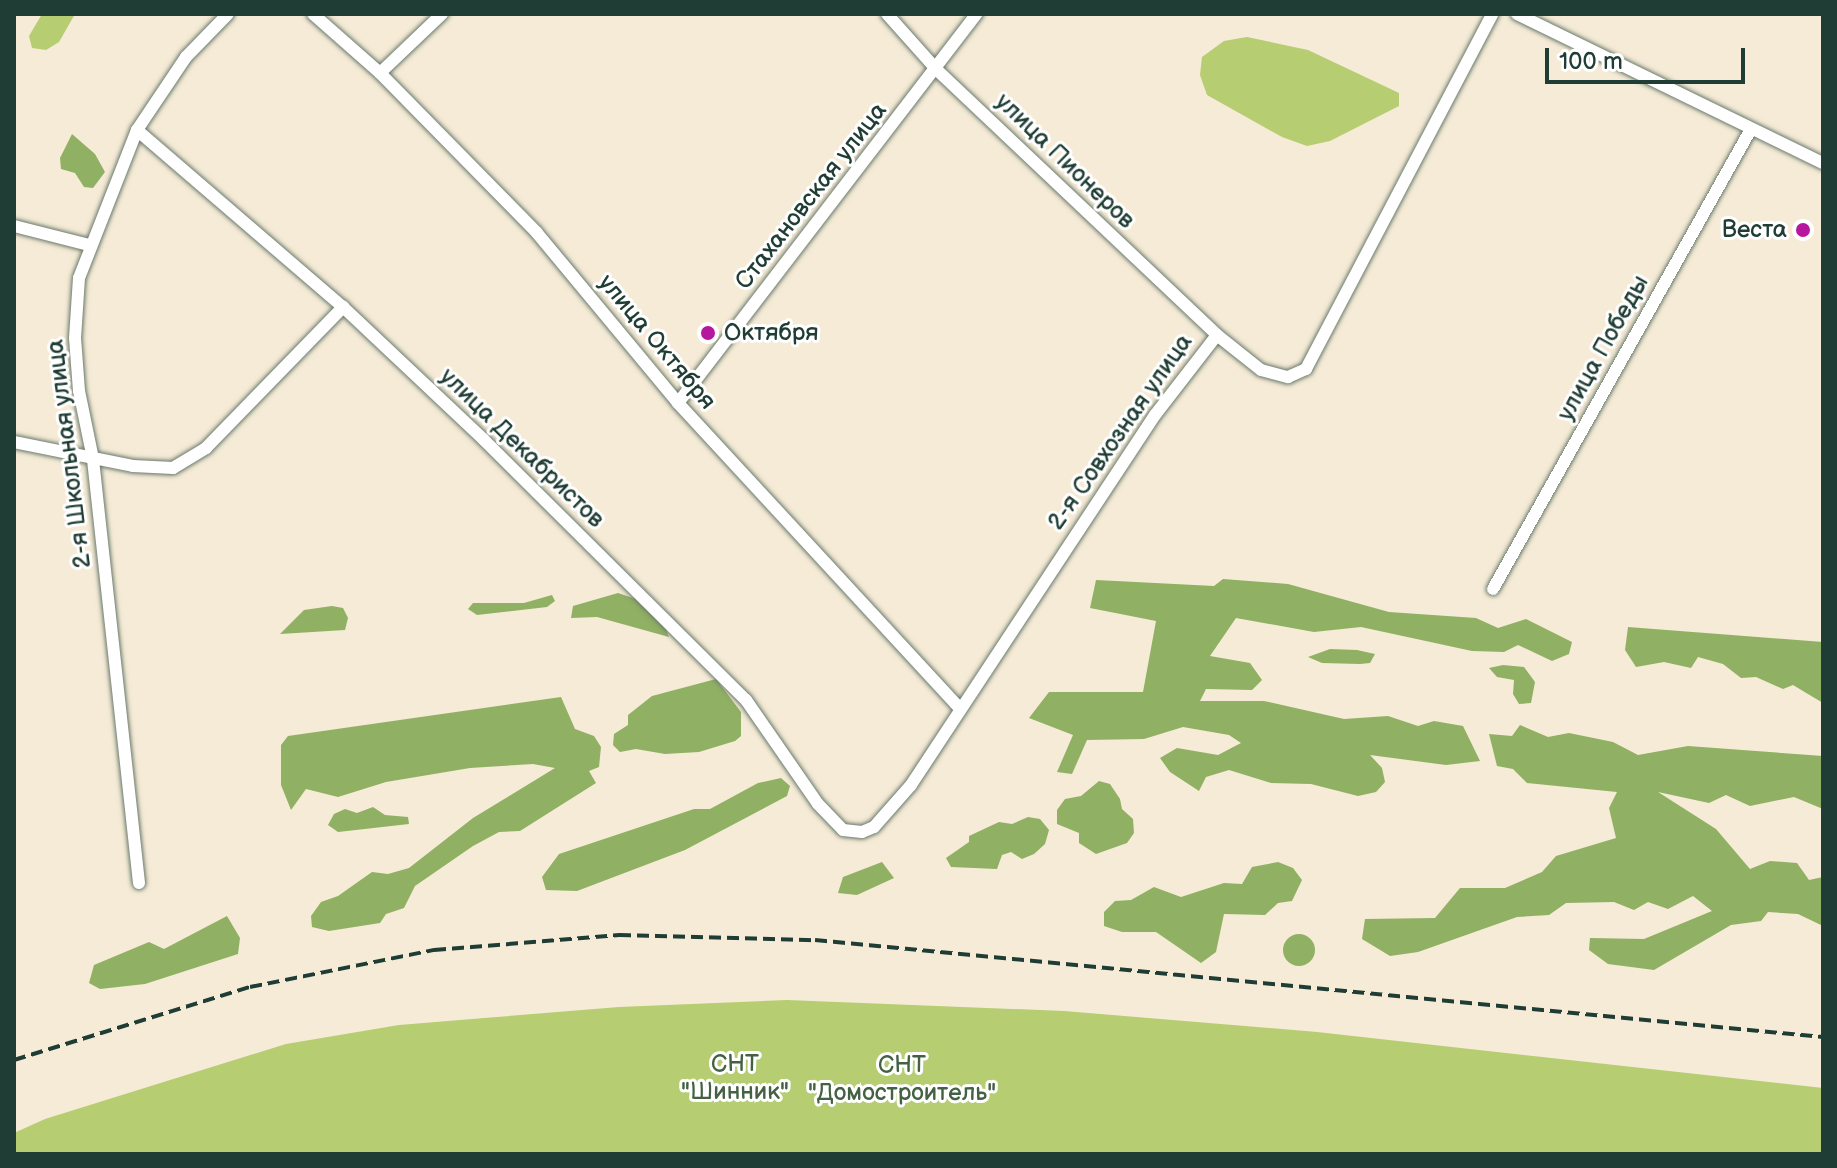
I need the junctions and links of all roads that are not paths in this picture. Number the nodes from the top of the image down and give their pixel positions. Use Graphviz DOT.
graph roads {
  1 [pos="228,14"];
  2 [pos="313,14"];
  3 [pos="442,14"];
  4 [pos="887,14"];
  5 [pos="977,14"];
  6 [pos="1492,14"];
  7 [pos="1517,14"];
  8 [pos="937,70"];
  9 [pos="380,73"];
  10 [pos="1751,129"];
  11 [pos="137,130"];
  12 [pos="1823,163"];
  13 [pos="14,226"];
  14 [pos="89,245"];
  15 [pos="343,307"];
  16 [pos="1217,335"];
  17 [pos="678,403"];
  18 [pos="14,442"];
  19 [pos="93,459"];
  20 [pos="1493,589"];
  21 [pos="959,707"];
  22 [pos="843,830"];
  23 [pos="139,883"];
  1 -- 11 [label="street, 2-я Школьная улица"];
  2 -- 9 [label="street, улица Октября"];
  3 -- 9 [label="street"];
  4 -- 8 [label="street, улица Пионеров"];
  5 -- 8 [label="street, Стахановская улица"];
  6 -- 16 [label="street, 2-я Совхозная улица"];
  7 -- 10 [label="street"];
  8 -- 16 [label="street, улица Пионеров"];
  8 -- 17 [label="street, Стахановская улица"];
  9 -- 17 [label="street, улица Октября"];
  10 -- 12 [label="street"];
  10 -- 20 [label="street, улица Победы"];
  11 -- 14 [label="street, 2-я Школьная улица"];
  11 -- 15 [label="street, улица Декабристов"];
  13 -- 14 [label="street"];
  14 -- 19 [label="street, 2-я Школьная улица"];
  15 -- 19 [label="street"];
  15 -- 22 [label="street, улица Декабристов"];
  16 -- 21 [label="street, 2-я Совхозная улица"];
  17 -- 21 [label="street, улица Октября"];
  18 -- 19 [label="street"];
  19 -- 23 [label="street, 2-я Школьная улица"];
  21 -- 22 [label="street, 2-я Совхозная улица"];
}
